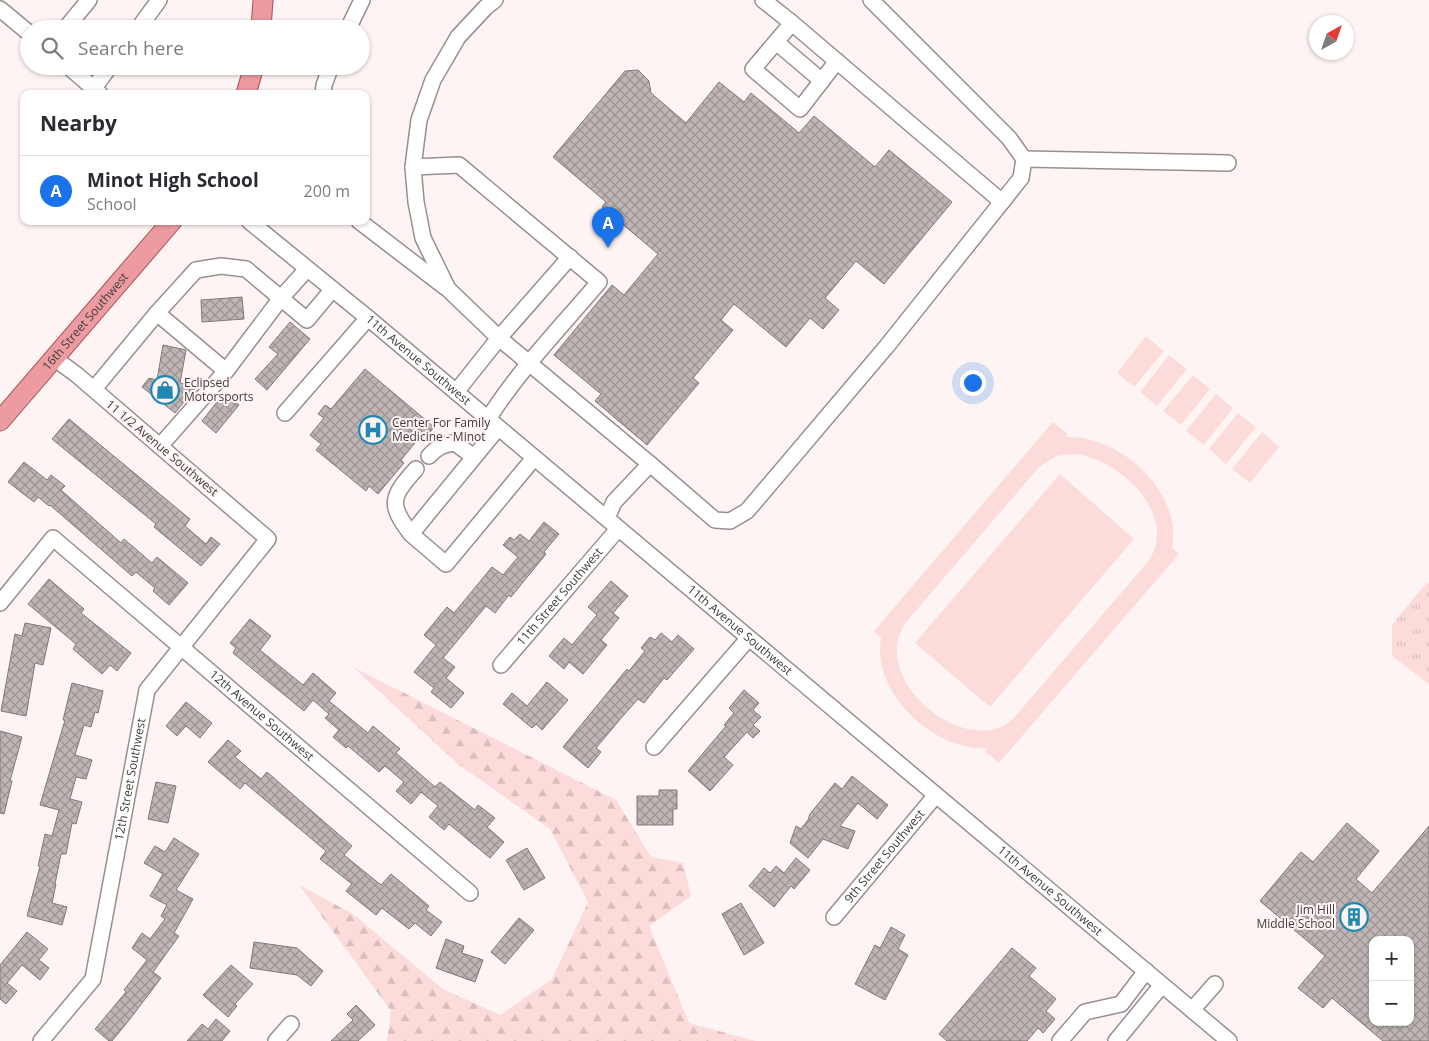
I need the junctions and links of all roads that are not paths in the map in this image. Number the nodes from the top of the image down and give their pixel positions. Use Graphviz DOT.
graph roads {
  1 [pos="89,0"];
  2 [pos="159,0"];
  3 [pos="263,0"];
  4 [pos="362,0"];
  5 [pos="495,0"];
  6 [pos="763,0"];
  7 [pos="871,0"];
  8 [pos="0,8"];
  9 [pos="72,20"];
  10 [pos="145,20"];
  11 [pos="262,20"];
  12 [pos="352,20"];
  13 [pos="792,23"];
  14 [pos="20,25"];
  15 [pos="776,42"];
  16 [pos="837,61"];
  17 [pos="78,75"];
  18 [pos="105,75"];
  19 [pos="251,75"];
  20 [pos="328,75"];
  21 [pos="822,81"];
  22 [pos="96,90"];
  23 [pos="98,90"];
  24 [pos="247,90"];
  25 [pos="323,90"];
  26 [pos="1024,159"];
  27 [pos="1228,163"];
  28 [pos="413,167"];
  29 [pos="1002,202"];
  30 [pos="169,225"];
  31 [pos="254,225"];
  32 [pos="364,225"];
  33 [pos="570,257"];
  34 [pos="307,269"];
  35 [pos="448,289"];
  36 [pos="332,290"];
  37 [pos="281,298"];
  38 [pos="157,313"];
  39 [pos="368,318"];
  40 [pos="499,338"];
  41 [pos="54,358"];
  42 [pos="530,363"];
  43 [pos="226,371"];
  44 [pos="94,390"];
  45 [pos="456,392"];
  46 [pos="285,413"];
  47 [pos="0,421"];
  48 [pos="493,423"];
  49 [pos="160,446"];
  50 [pos="429,456"];
  51 [pos="474,457"];
  52 [pos="534,458"];
  53 [pos="650,464"];
  54 [pos="416,470"];
  55 [pos="606,518"];
  56 [pos="618,529"];
  57 [pos="411,534"];
  58 [pos="268,539"];
  59 [pos="0,603"];
  60 [pos="748,639"];
  61 [pos="181,647"];
  62 [pos="501,665"];
  63 [pos="654,747"];
  64 [pos="936,795"];
  65 [pos="470,893"];
  66 [pos="834,917"];
  67 [pos="1146,971"];
  68 [pos="1214,984"];
  69 [pos="1162,985"];
  70 [pos="1192,1010"];
  71 [pos="291,1024"];
  72 [pos="41,1041"];
  73 [pos="276,1041"];
  74 [pos="1060,1041"];
  75 [pos="1116,1041"];
  76 [pos="1229,1041"];
  1 -- 9 [label="street"];
  2 -- 10 [label="street"];
  3 -- 11 [label="main road"];
  4 -- 12 [label="street"];
  5 -- 28 [label="street"];
  6 -- 13 [label="street"];
  7 -- 26 [label="street"];
  8 -- 14 [label="street"];
  13 -- 15 [label="street"];
  13 -- 16 [label="street"];
  15 -- 21 [label="street"];
  15 -- 21 [label="street"];
  16 -- 21 [label="street"];
  16 -- 29 [label="street"];
  17 -- 22 [label="street"];
  18 -- 23 [label="street"];
  19 -- 24 [label="main road"];
  20 -- 25 [label="street"];
  26 -- 27 [label="street"];
  26 -- 29 [label="street"];
  28 -- 33 [label="street"];
  28 -- 35 [label="street"];
  29 -- 53 [label="street"];
  30 -- 41 [label="main road, 16th Street Southwest"];
  31 -- 34 [label="street, 11th Avenue Southwest"];
  32 -- 35 [label="street"];
  33 -- 40 [label="street"];
  33 -- 42 [label="street"];
  34 -- 36 [label="street, 11th Avenue Southwest"];
  34 -- 37 [label="street"];
  35 -- 40 [label="street"];
  36 -- 37 [label="street"];
  36 -- 39 [label="street, 11th Avenue Southwest"];
  37 -- 38 [label="street"];
  37 -- 43 [label="street"];
  38 -- 43 [label="street"];
  38 -- 44 [label="street"];
  39 -- 45 [label="street, 11th Avenue Southwest"];
  39 -- 46 [label="street"];
  40 -- 42 [label="street"];
  40 -- 45 [label="street"];
  41 -- 44 [label="street, 11 1/2 Avenue Southwest"];
  41 -- 47 [label="main road, 16th Street Southwest"];
  42 -- 48 [label="street"];
  42 -- 53 [label="street"];
  43 -- 49 [label="street"];
  44 -- 49 [label="street, 11 1/2 Avenue Southwest"];
  45 -- 48 [label="street, 11th Avenue Southwest"];
  48 -- 51 [label="street"];
  48 -- 52 [label="street, 11th Avenue Southwest"];
  49 -- 58 [label="street, 11 1/2 Avenue Southwest"];
  50 -- 51 [label="street"];
  51 -- 57 [label="street"];
  52 -- 55 [label="street, 11th Avenue Southwest"];
  52 -- 57 [label="street"];
  53 -- 55 [label="street"];
  54 -- 57 [label="street"];
  55 -- 56 [label="street, 11th Avenue Southwest"];
  56 -- 60 [label="street, 11th Avenue Southwest"];
  56 -- 62 [label="street, 11th Street Southwest"];
  58 -- 61 [label="street, 12th Street Southwest"];
  59 -- 61 [label="street, 12th Avenue Southwest"];
  60 -- 63 [label="street"];
  60 -- 64 [label="street, 11th Avenue Southwest"];
  61 -- 65 [label="street, 12th Avenue Southwest"];
  61 -- 72 [label="street, 12th Street Southwest"];
  64 -- 66 [label="street, 9th Street Southwest"];
  64 -- 67 [label="street, 11th Avenue Southwest"];
  67 -- 69 [label="street, 11th Avenue Southwest"];
  67 -- 74 [label="street"];
  68 -- 70 [label="street"];
  69 -- 70 [label="street, 11th Avenue Southwest"];
  69 -- 75 [label="street"];
  70 -- 76 [label="street, 11th Avenue Southwest"];
  71 -- 73 [label="street"];
}
